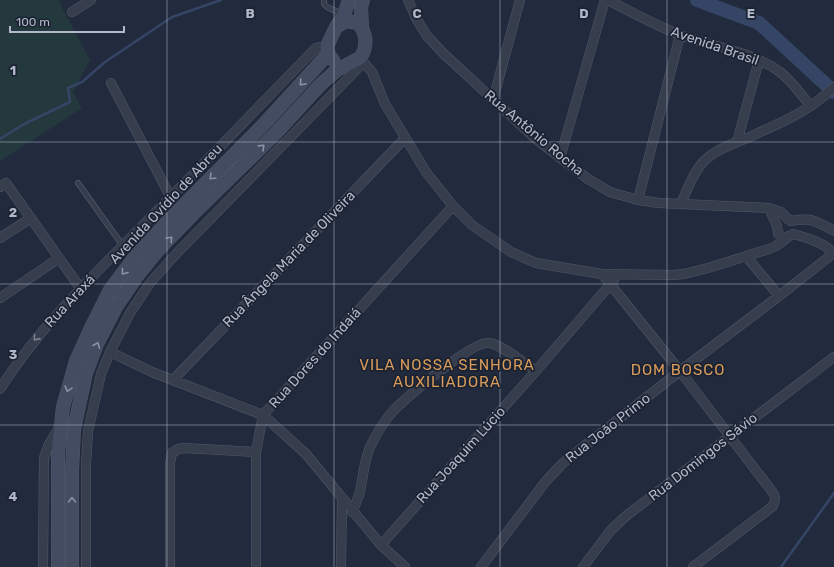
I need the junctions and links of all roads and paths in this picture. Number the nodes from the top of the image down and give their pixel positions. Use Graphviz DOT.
graph roads {
  1 [pos="91,0"];
  2 [pos="324,0"];
  3 [pos="350,0"];
  4 [pos="363,0"];
  5 [pos="408,0"];
  6 [pos="520,0"];
  7 [pos="607,0"];
  8 [pos="72,12"];
  9 [pos="344,14"];
  10 [pos="336,27"];
  11 [pos="362,27"];
  12 [pos="680,35"];
  13 [pos="324,49"];
  14 [pos="362,60"];
  15 [pos="759,60"];
  16 [pos="347,64"];
  17 [pos="111,83"];
  18 [pos="834,87"];
  19 [pos="493,100"];
  20 [pos="811,106"];
  21 [pos="405,138"];
  22 [pos="737,142"];
  23 [pos="560,158"];
  24 [pos="78,183"];
  25 [pos="0,187"];
  26 [pos="171,198"];
  27 [pos="638,200"];
  28 [pos="681,204"];
  29 [pos="454,206"];
  30 [pos="769,208"];
  31 [pos="31,218"];
  32 [pos="790,220"];
  33 [pos="777,226"];
  34 [pos="834,231"];
  35 [pos="790,236"];
  36 [pos="0,238"];
  37 [pos="123,246"];
  38 [pos="834,253"];
  39 [pos="746,256"];
  40 [pos="59,258"];
  41 [pos="602,274"];
  42 [pos="619,274"];
  43 [pos="611,284"];
  44 [pos="81,290"];
  45 [pos="779,296"];
  46 [pos="0,298"];
  47 [pos="110,352"];
  48 [pos="834,357"];
  49 [pos="536,371"];
  50 [pos="680,371"];
  51 [pos="173,380"];
  52 [pos="0,389"];
  53 [pos="263,415"];
  54 [pos="60,428"];
  55 [pos="74,429"];
  56 [pos="88,431"];
  57 [pos="729,436"];
  58 [pos="256,452"];
  59 [pos="342,498"];
  60 [pos="352,512"];
  61 [pos="58,520"];
  62 [pos="72,521"];
  63 [pos="381,545"];
  64 [pos="43,567"];
  65 [pos="58,567"];
  66 [pos="72,567"];
  67 [pos="86,567"];
  68 [pos="170,567"];
  69 [pos="256,567"];
  70 [pos="341,567"];
  71 [pos="405,567"];
  72 [pos="481,567"];
  73 [pos="583,567"];
  74 [pos="694,567"];
  1 -- 8 [label="street"];
  2 -- 9 [label="lane"];
  3 -- 9 [label="main road"];
  4 -- 11 [label="main road"];
  5 -- 19 [label="street, Rua Antônio Rocha"];
  6 -- 19 [label="street"];
  7 -- 12 [label="street, Avenida Brasil"];
  7 -- 23 [label="street"];
  9 -- 10 [label="main road"];
  10 -- 11 [label="main road"];
  10 -- 13 [label="main road"];
  11 -- 14 [label="main road"];
  12 -- 15 [label="street, Avenida Brasil"];
  12 -- 27 [label="street"];
  13 -- 16 [label="main road"];
  13 -- 26 [label="street, Rua Araxá"];
  13 -- 54 [label="main road, Avenida Ovídio de Abreu, one-way"];
  14 -- 16 [label="main road"];
  14 -- 21 [label="street"];
  14 -- 47 [label="street"];
  15 -- 20 [label="street, Avenida Brasil"];
  15 -- 22 [label="street"];
  55 -- 16 [label="main road, Avenida Ovídio de Abreu, one-way"];
  17 -- 26 [label="street"];
  18 -- 20 [label="street"];
  19 -- 23 [label="street, Rua Antônio Rocha"];
  20 -- 22 [label="street"];
  21 -- 29 [label="street"];
  21 -- 51 [label="street, Rua Ângela Maria de Oliveira"];
  22 -- 28 [label="street"];
  23 -- 27 [label="street, Rua Antônio Rocha"];
  24 -- 37 [label="lane"];
  25 -- 31 [label="street"];
  26 -- 37 [label="street, Rua Araxá"];
  27 -- 28 [label="street, Rua Antônio Rocha"];
  28 -- 30 [label="street, Rua Antônio Rocha"];
  29 -- 41 [label="street"];
  29 -- 53 [label="street, Rua Dores do Indaiá"];
  30 -- 32 [label="street"];
  30 -- 33 [label="street"];
  31 -- 36 [label="street"];
  31 -- 40 [label="street"];
  32 -- 33 [label="street"];
  32 -- 34 [label="street"];
  32 -- 35 [label="street"];
  33 -- 35 [label="street"];
  35 -- 38 [label="street"];
  35 -- 39 [label="street"];
  37 -- 44 [label="street, Rua Araxá"];
  38 -- 45 [label="street, Rua João Primo"];
  39 -- 42 [label="street"];
  39 -- 45 [label="street"];
  40 -- 44 [label="street"];
  40 -- 46 [label="street"];
  41 -- 42 [label="street"];
  41 -- 43 [label="street"];
  42 -- 43 [label="street, Rua Joaquim Lúcio"];
  43 -- 49 [label="street, Rua Joaquim Lúcio"];
  43 -- 50 [label="street"];
  44 -- 52 [label="street, Rua Araxá, one-way"];
  45 -- 50 [label="street, Rua João Primo"];
  47 -- 51 [label="street"];
  47 -- 56 [label="street"];
  48 -- 57 [label="street, Rua Domingos Sávio"];
  49 -- 60 [label="street"];
  49 -- 63 [label="street, Rua Joaquim Lúcio"];
  50 -- 57 [label="street"];
  50 -- 72 [label="street, Rua João Primo"];
  51 -- 53 [label="street"];
  53 -- 58 [label="street, Rua Dores do Indaiá"];
  53 -- 59 [label="street"];
  54 -- 61 [label="main road, Avenida Ovídio de Abreu"];
  54 -- 64 [label="street"];
  55 -- 56 [label="street"];
  62 -- 55 [label="main road, Avenida Ovídio de Abreu, one-way"];
  56 -- 67 [label="street"];
  57 -- 73 [label="street, Rua Domingos Sávio"];
  57 -- 74 [label="street"];
  58 -- 68 [label="street"];
  58 -- 69 [label="street, Rua Dores do Indaiá"];
  59 -- 60 [label="street"];
  59 -- 70 [label="street"];
  60 -- 63 [label="street"];
  61 -- 62 [label="main road"];
  61 -- 65 [label="main road, Avenida Ovídio de Abreu"];
  62 -- 66 [label="main road, Avenida Ovídio de Abreu"];
  63 -- 71 [label="street"];
}
